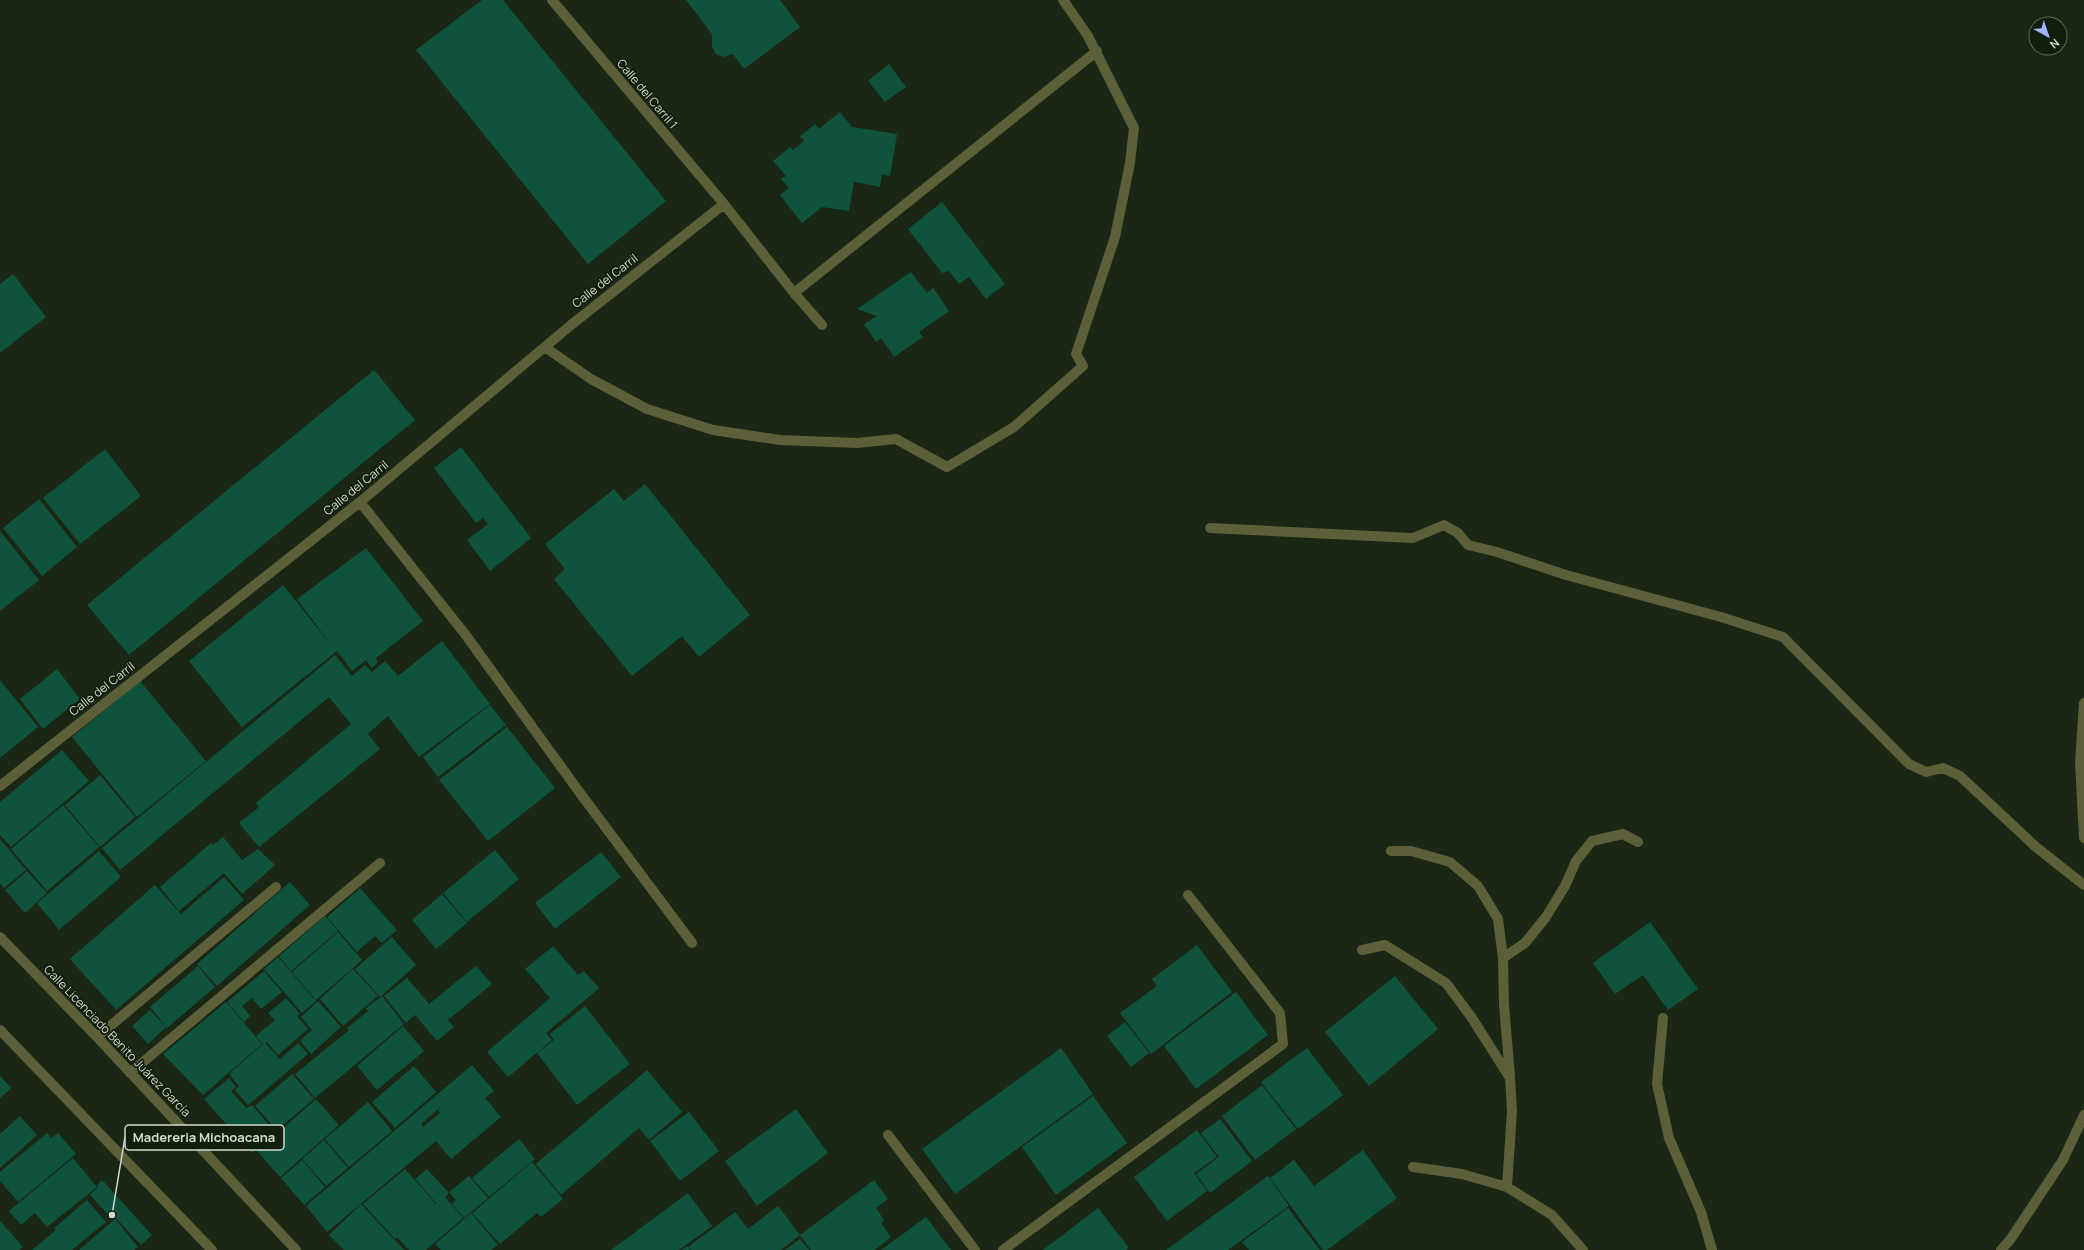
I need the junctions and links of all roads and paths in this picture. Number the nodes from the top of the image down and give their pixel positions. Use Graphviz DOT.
graph roads {
  1 [pos="552,0"];
  2 [pos="1063,0"];
  3 [pos="1097,51"];
  4 [pos="724,204"];
  5 [pos="794,293"];
  6 [pos="822,325"];
  7 [pos="546,348"];
  8 [pos="360,502"];
  9 [pos="1210,528"];
  10 [pos="2084,703"];
  11 [pos="0,786"];
  12 [pos="2084,838"];
  13 [pos="1638,842"];
  14 [pos="1391,851"];
  15 [pos="380,863"];
  16 [pos="2084,885"];
  17 [pos="276,887"];
  18 [pos="1188,895"];
  19 [pos="0,937"];
  20 [pos="692,943"];
  21 [pos="1362,950"];
  22 [pos="1503,958"];
  23 [pos="1663,1018"];
  24 [pos="0,1030"];
  25 [pos="97,1037"];
  26 [pos="130,1073"];
  27 [pos="1510,1078"];
  28 [pos="2084,1115"];
  29 [pos="888,1135"];
  30 [pos="1413,1167"];
  31 [pos="1507,1187"];
  32 [pos="212,1250"];
  33 [pos="296,1250"];
  34 [pos="975,1250"];
  35 [pos="1003,1250"];
  36 [pos="1583,1250"];
  37 [pos="1712,1250"];
  38 [pos="2001,1250"];
  1 -- 4 [label="street, Calle del Carril 1"];
  2 -- 3 [label="street"];
  3 -- 5 [label="street"];
  3 -- 7 [label="street"];
  4 -- 5 [label="street, Calle del Carril 1"];
  4 -- 7 [label="street, Calle del Carril"];
  5 -- 6 [label="street, Calle del Carril 1"];
  7 -- 8 [label="street, Calle del Carril"];
  8 -- 11 [label="street, Calle del Carril"];
  8 -- 20 [label="street"];
  9 -- 16 [label="street"];
  10 -- 12 [label="street"];
  13 -- 22 [label="street"];
  14 -- 22 [label="street"];
  15 -- 26 [label="street"];
  17 -- 25 [label="street"];
  18 -- 35 [label="street"];
  19 -- 25 [label="street, Calle Licenciado Benito Juárez García"];
  21 -- 27 [label="street"];
  22 -- 27 [label="street"];
  23 -- 37 [label="street"];
  24 -- 32 [label="street"];
  25 -- 26 [label="street, Calle Licenciado Benito Juárez García"];
  26 -- 33 [label="street, Calle Licenciado Benito Juárez García"];
  27 -- 31 [label="street"];
  28 -- 38 [label="street"];
  29 -- 34 [label="street"];
  30 -- 31 [label="street"];
  31 -- 36 [label="street"];
}
